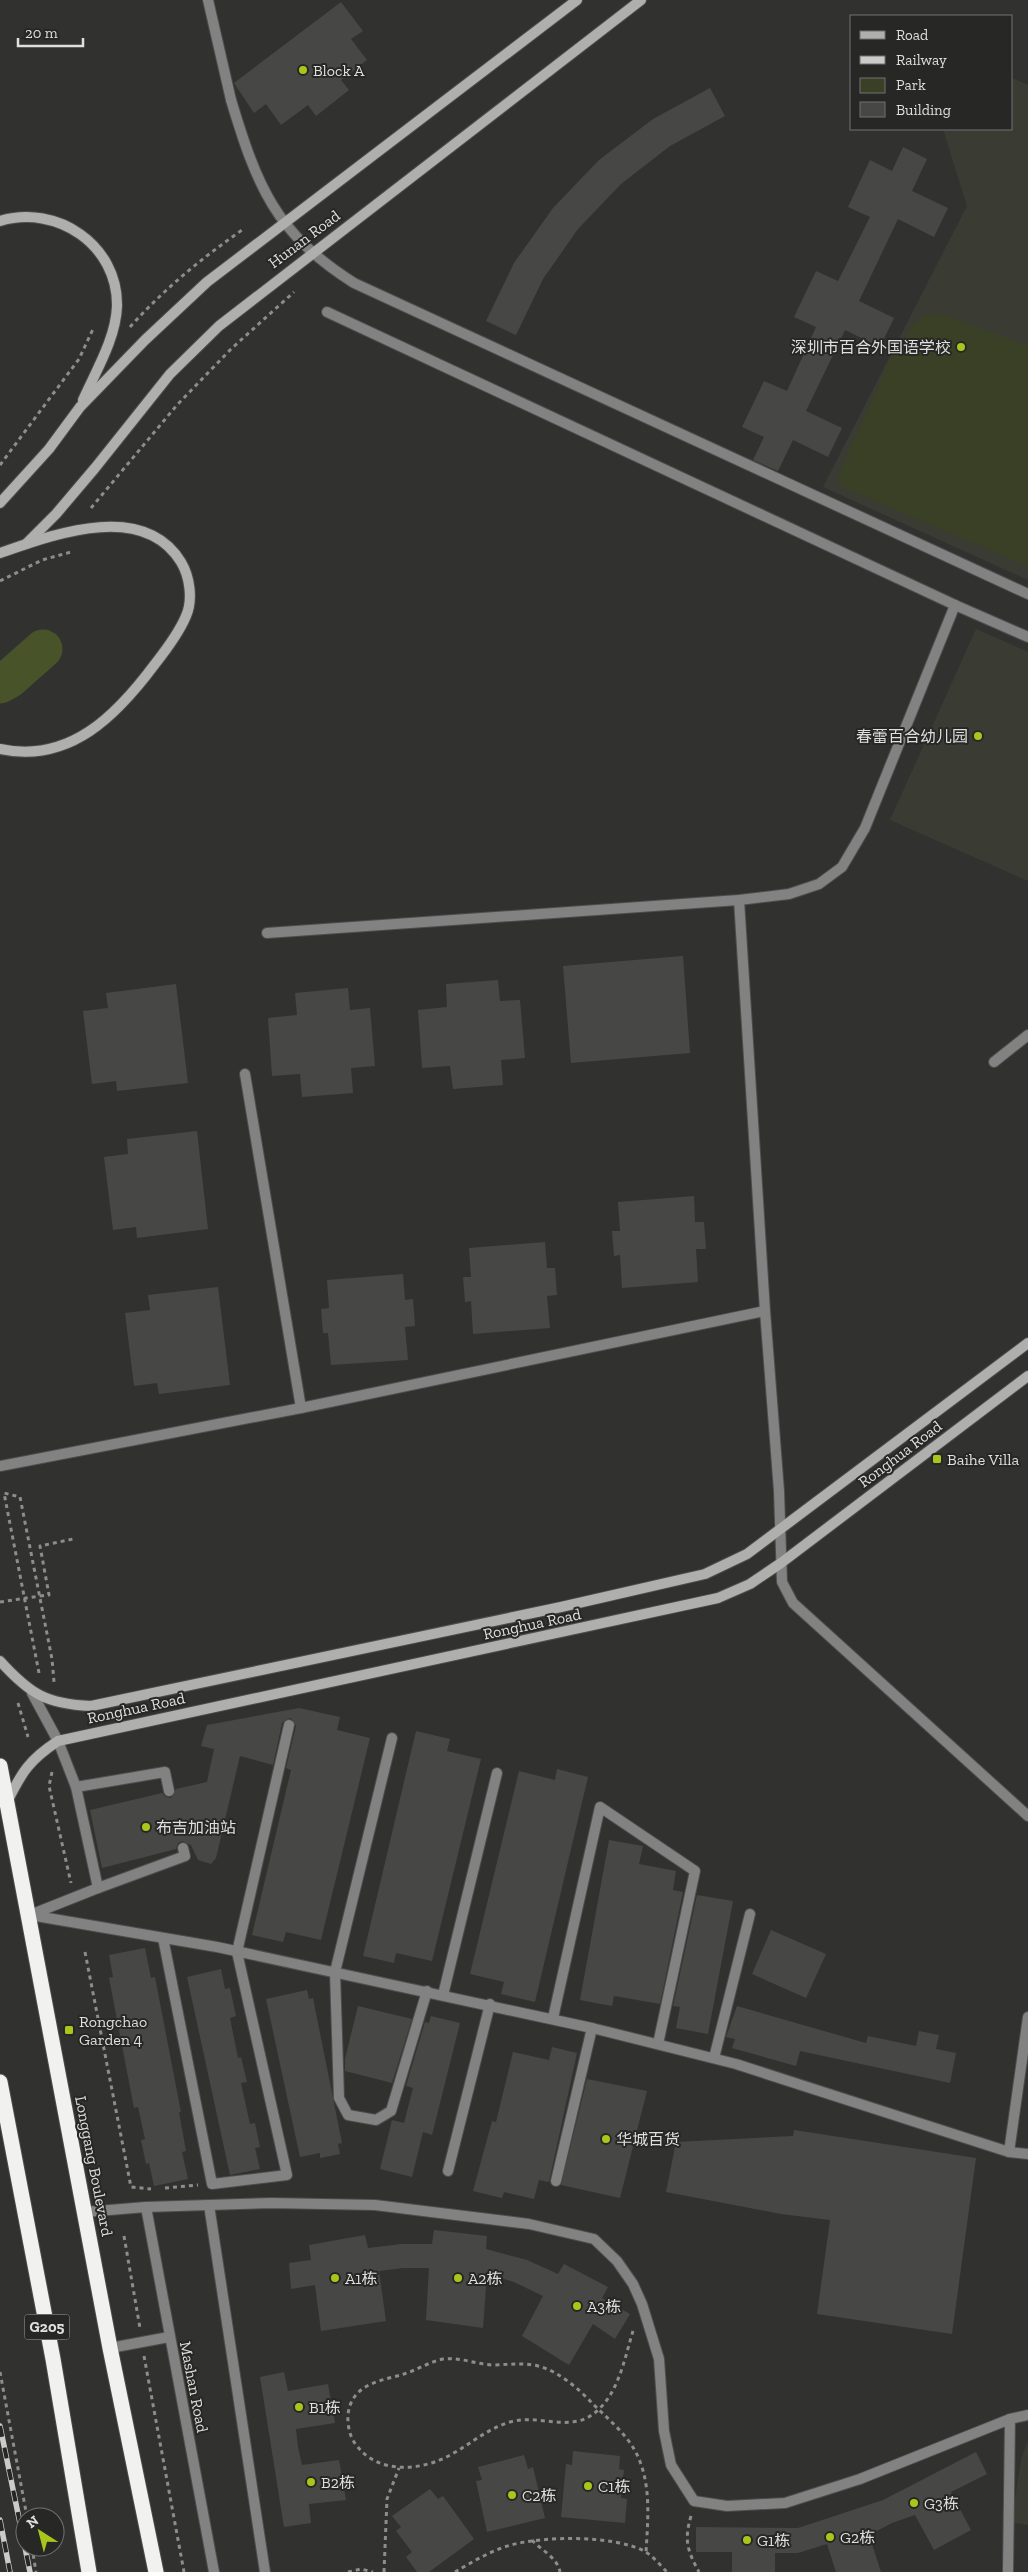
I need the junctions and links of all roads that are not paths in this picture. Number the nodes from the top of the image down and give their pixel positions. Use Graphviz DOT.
graph roads {
  1 [pos="208,0"];
  2 [pos="577,0"];
  3 [pos="641,0"];
  4 [pos="0,221"];
  5 [pos="284,224"];
  6 [pos="311,253"];
  7 [pos="327,312"];
  8 [pos="80,407"];
  9 [pos="0,503"];
  10 [pos="26,544"];
  11 [pos="0,553"];
  12 [pos="1028,594"];
  13 [pos="955,605"];
  14 [pos="1028,636"];
  15 [pos="0,749"];
  16 [pos="738,900"];
  17 [pos="267,933"];
  18 [pos="1028,1035"];
  19 [pos="994,1062"];
  20 [pos="245,1074"];
  21 [pos="765,1310"];
  22 [pos="1028,1343"];
  23 [pos="1028,1376"];
  24 [pos="301,1408"];
  25 [pos="0,1466"];
  26 [pos="781,1529"];
  27 [pos="781,1563"];
  28 [pos="0,1660"];
  29 [pos="32,1693"];
  30 [pos="289,1725"];
  31 [pos="392,1738"];
  32 [pos="58,1741"];
  33 [pos="0,1766"];
  34 [pos="498,1772"];
  35 [pos="76,1788"];
  36 [pos="169,1790"];
  37 [pos="7,1802"];
  38 [pos="1028,1816"];
  39 [pos="183,1848"];
  40 [pos="98,1888"];
  41 [pos="750,1914"];
  42 [pos="30,1915"];
  43 [pos="163,1938"];
  44 [pos="238,1952"];
  45 [pos="335,1972"];
  46 [pos="426,1991"];
  47 [pos="443,1995"];
  48 [pos="490,2004"];
  49 [pos="1028,2017"];
  50 [pos="553,2018"];
  51 [pos="592,2028"];
  52 [pos="658,2044"];
  53 [pos="714,2058"];
  54 [pos="0,2082"];
  55 [pos="1009,2152"];
  56 [pos="1028,2154"];
  57 [pos="448,2170"];
  58 [pos="556,2181"];
  59 [pos="209,2205"];
  60 [pos="146,2207"];
  61 [pos="85,2212"];
  62 [pos="169,2337"];
  63 [pos="110,2348"];
  64 [pos="1028,2415"];
  65 [pos="1010,2419"];
  66 [pos="89,2572"];
  67 [pos="156,2572"];
  68 [pos="214,2572"];
  69 [pos="265,2572"];
  70 [pos="1008,2572"];
  1 -- 5 [label="street"];
  2 -- 5 [label="main road, Hunan Road"];
  3 -- 6 [label="main road, Hunan Road"];
  4 -- 8 [label="main road"];
  5 -- 6 [label="street"];
  5 -- 8 [label="main road, Hunan Road"];
  6 -- 10 [label="main road, Hunan Road"];
  6 -- 12 [label="street"];
  7 -- 13 [label="street"];
  8 -- 9 [label="main road, Hunan Road"];
  10 -- 11 [label="main road"];
  10 -- 15 [label="main road"];
  13 -- 14 [label="street"];
  13 -- 16 [label="street"];
  16 -- 17 [label="street"];
  16 -- 21 [label="street"];
  18 -- 19 [label="street"];
  20 -- 24 [label="street"];
  21 -- 24 [label="street"];
  21 -- 26 [label="street"];
  22 -- 26 [label="main road, Ronghua Road"];
  23 -- 27 [label="main road, Ronghua Road"];
  24 -- 25 [label="street"];
  26 -- 27 [label="street"];
  26 -- 29 [label="main road, Ronghua Road"];
  27 -- 32 [label="main road, Ronghua Road"];
  27 -- 38 [label="street"];
  28 -- 29 [label="main road, Ronghua Road"];
  29 -- 32 [label="street"];
  30 -- 44 [label="street"];
  31 -- 45 [label="street"];
  32 -- 35 [label="street"];
  32 -- 37 [label="main road, Ronghua Road"];
  33 -- 37 [label="highway, Longgang Boulevard"];
  34 -- 47 [label="street"];
  35 -- 36 [label="street"];
  35 -- 40 [label="street"];
  37 -- 42 [label="highway, Longgang Boulevard"];
  39 -- 40 [label="street"];
  40 -- 42 [label="street"];
  41 -- 53 [label="street"];
  42 -- 43 [label="street"];
  42 -- 61 [label="highway, Longgang Boulevard"];
  43 -- 44 [label="street"];
  43 -- 44 [label="street"];
  44 -- 45 [label="street"];
  45 -- 46 [label="street"];
  45 -- 46 [label="street"];
  46 -- 47 [label="street"];
  47 -- 48 [label="street"];
  48 -- 50 [label="street"];
  48 -- 57 [label="street"];
  49 -- 55 [label="street"];
  50 -- 51 [label="street"];
  50 -- 52 [label="street"];
  51 -- 52 [label="street"];
  51 -- 58 [label="street"];
  52 -- 53 [label="street"];
  53 -- 55 [label="street"];
  54 -- 66 [label="highway, G205"];
  55 -- 56 [label="street"];
  59 -- 60 [label="street"];
  59 -- 65 [label="street"];
  59 -- 69 [label="street"];
  60 -- 61 [label="street"];
  60 -- 62 [label="street, Mashan Road"];
  61 -- 63 [label="highway, Longgang Boulevard"];
  62 -- 63 [label="street"];
  62 -- 68 [label="street, Mashan Road"];
  63 -- 67 [label="highway, Longgang Boulevard"];
  64 -- 65 [label="street"];
  65 -- 70 [label="street"];
}
